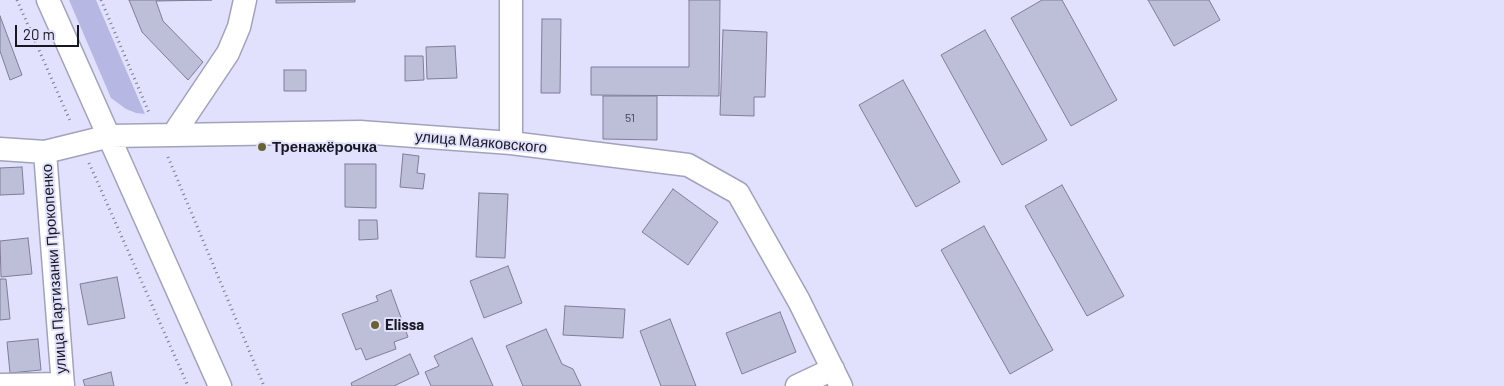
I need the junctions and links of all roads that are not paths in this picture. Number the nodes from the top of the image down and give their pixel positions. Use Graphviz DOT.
graph roads {
  1 [pos="48,0"];
  2 [pos="245,0"];
  3 [pos="512,0"];
  4 [pos="166,135"];
  5 [pos="110,136"];
  6 [pos="511,143"];
  7 [pos="0,149"];
  8 [pos="45,152"];
  9 [pos="837,378"];
  10 [pos="0,385"];
  11 [pos="63,385"];
  12 [pos="220,386"];
  13 [pos="797,386"];
  1 -- 5 [label="street"];
  2 -- 4 [label="street"];
  3 -- 6 [label="street"];
  4 -- 5 [label="street, улица Маяковского"];
  4 -- 6 [label="street, улица Маяковского"];
  5 -- 8 [label="street, улица Маяковского"];
  5 -- 12 [label="street"];
  6 -- 9 [label="street, улица Маяковского"];
  7 -- 8 [label="street, улица Маяковского"];
  8 -- 11 [label="street, улица Партизанки Прокопенко"];
  9 -- 13 [label="street"];
  10 -- 11 [label="street"];
}
